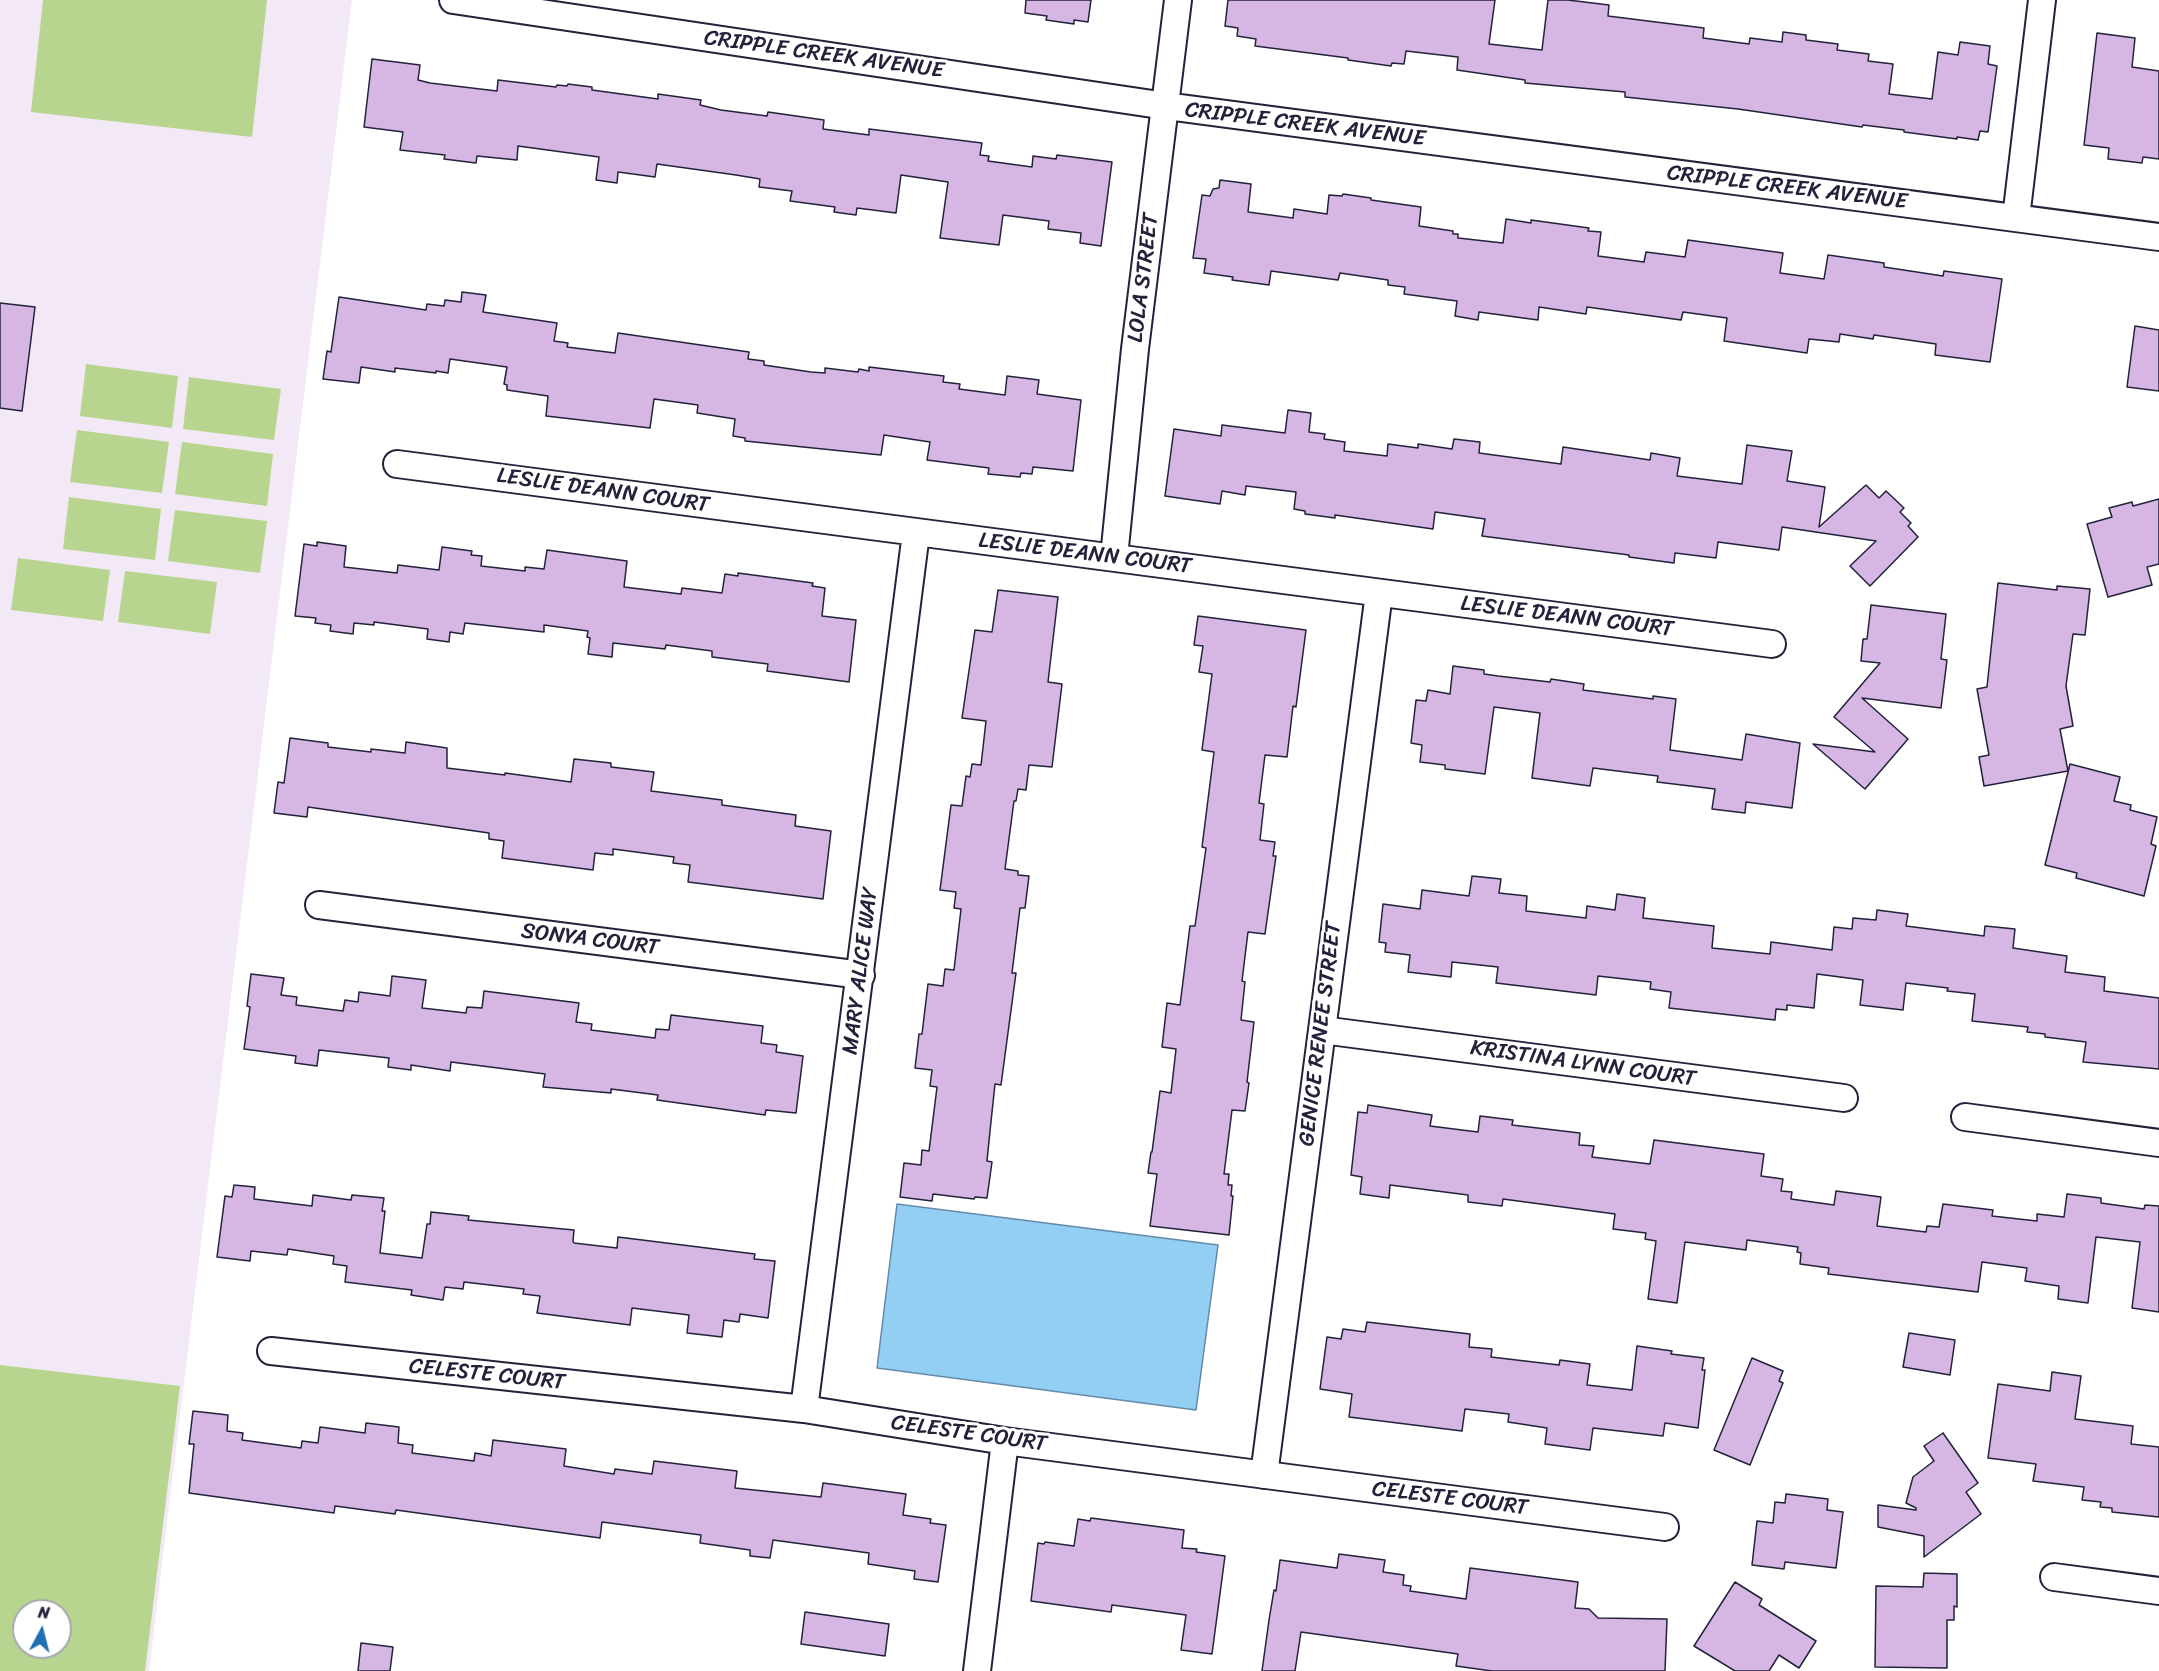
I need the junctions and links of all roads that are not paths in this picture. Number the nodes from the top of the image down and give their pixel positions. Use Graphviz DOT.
graph roads {
  1 [pos="453,0"];
  2 [pos="1178,0"];
  3 [pos="2042,0"];
  4 [pos="1166,106"];
  5 [pos="2016,218"];
  6 [pos="2159,237"];
  7 [pos="397,464"];
  8 [pos="916,532"];
  9 [pos="1114,557"];
  10 [pos="1379,593"];
  11 [pos="1772,644"];
  12 [pos="319,905"];
  13 [pos="861,975"];
  14 [pos="1322,1030"];
  15 [pos="1844,1098"];
  16 [pos="1965,1117"];
  17 [pos="2159,1143"];
  18 [pos="272,1351"];
  19 [pos="804,1409"];
  20 [pos="1005,1441"];
  21 [pos="1264,1475"];
  22 [pos="1665,1527"];
  23 [pos="2054,1577"];
  24 [pos="2159,1591"];
  25 [pos="977,1671"];
  1 -- 4 [label="street, CRIPPLE CREEK AVENUE"];
  2 -- 4 [label="street, LOLA STREET"];
  3 -- 5 [label="street"];
  4 -- 5 [label="street, CRIPPLE CREEK AVENUE"];
  4 -- 9 [label="street, LOLA STREET"];
  5 -- 6 [label="street, CRIPPLE CREEK AVENUE"];
  7 -- 8 [label="street, LESLIE DEANN COURT"];
  8 -- 9 [label="street, LESLIE DEANN COURT"];
  8 -- 13 [label="street, MARY ALICE WAY"];
  9 -- 10 [label="street, LESLIE DEANN COURT"];
  10 -- 11 [label="street, LESLIE DEANN COURT"];
  10 -- 14 [label="street, GENICE RENEE STREET"];
  12 -- 13 [label="street, SONYA COURT"];
  13 -- 19 [label="street, MARY ALICE WAY"];
  14 -- 15 [label="street, KRISTINA LYNN COURT"];
  14 -- 21 [label="street, GENICE RENEE STREET"];
  16 -- 17 [label="street"];
  18 -- 19 [label="street, CELESTE COURT"];
  19 -- 20 [label="street, CELESTE COURT"];
  20 -- 21 [label="street, CELESTE COURT"];
  20 -- 25 [label="street"];
  21 -- 22 [label="street, CELESTE COURT"];
  23 -- 24 [label="street"];
}
